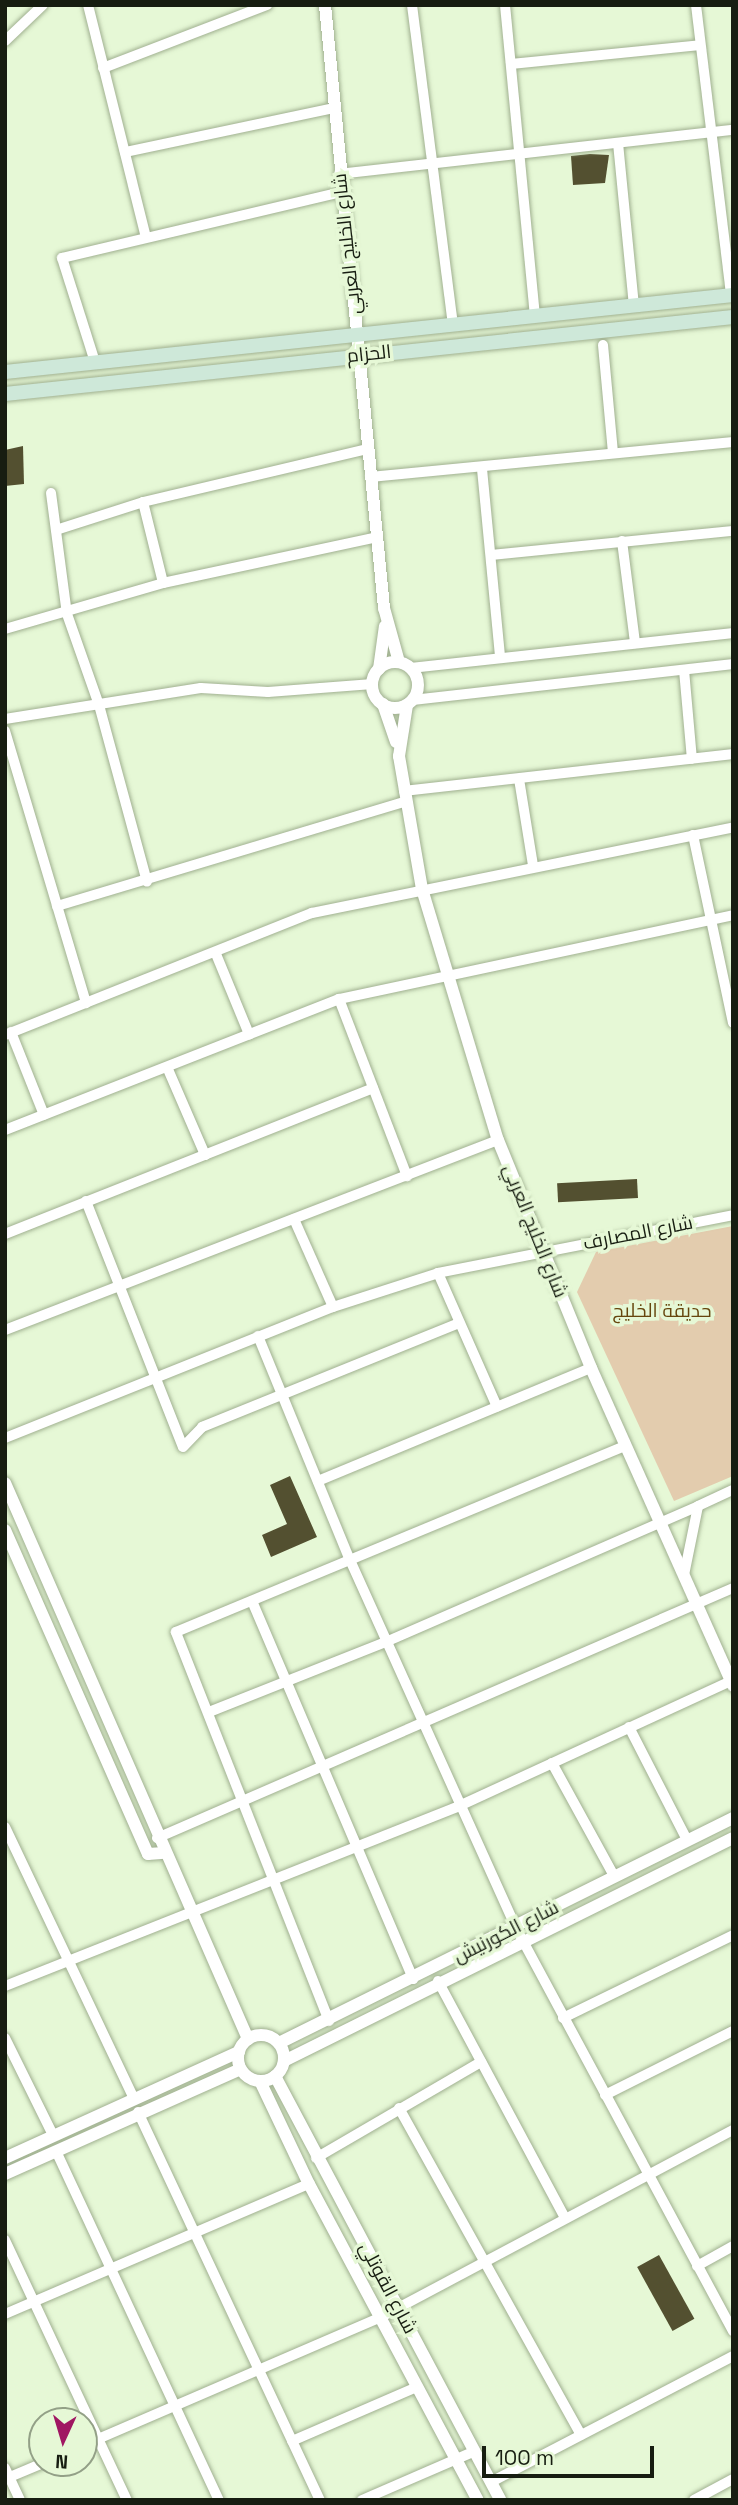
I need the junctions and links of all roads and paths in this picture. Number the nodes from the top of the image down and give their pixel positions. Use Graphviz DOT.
graph roads {
  1 [pos="43,5"];
  2 [pos="88,5"];
  3 [pos="267,5"];
  4 [pos="325,5"];
  5 [pos="412,5"];
  6 [pos="505,5"];
  7 [pos="696,5"];
  8 [pos="5,41"];
  9 [pos="700,46"];
  10 [pos="512,64"];
  11 [pos="103,68"];
  12 [pos="334,108"];
  13 [pos="733,130"];
  14 [pos="713,133"];
  15 [pos="618,143"];
  16 [pos="125,152"];
  17 [pos="521,154"];
  18 [pos="429,164"];
  19 [pos="339,174"];
  20 [pos="341,192"];
  21 [pos="146,237"];
  22 [pos="732,295"];
  23 [pos="634,306"];
  24 [pos="535,315"];
  25 [pos="733,317"];
  26 [pos="453,323"];
  27 [pos="357,334"];
  28 [pos="603,345"];
  29 [pos="357,355"];
  30 [pos="95,362"];
  31 [pos="5,372"];
  32 [pos="5,394"];
  33 [pos="733,442"];
  34 [pos="368,449"];
  35 [pos="612,453"];
  36 [pos="482,469"];
  37 [pos="370,477"];
  38 [pos="51,493"];
  39 [pos="143,502"];
  40 [pos="56,530"];
  41 [pos="733,531"];
  42 [pos="377,537"];
  43 [pos="622,541"];
  44 [pos="491,555"];
  45 [pos="163,583"];
  46 [pos="384,608"];
  47 [pos="67,614"];
  48 [pos="5,629"];
  49 [pos="733,633"];
  50 [pos="635,643"];
  51 [pos="500,657"];
  52 [pos="733,664"];
  53 [pos="405,665"];
  54 [pos="379,669"];
  55 [pos="684,670"];
  56 [pos="373,684"];
  57 [pos="410,702"];
  58 [pos="383,704"];
  59 [pos="99,705"];
  60 [pos="5,719"];
  61 [pos="5,731"];
  62 [pos="733,754"];
  63 [pos="400,756"];
  64 [pos="692,759"];
  65 [pos="519,779"];
  66 [pos="405,796"];
  67 [pos="733,827"];
  68 [pos="693,835"];
  69 [pos="533,865"];
  70 [pos="147,882"];
  71 [pos="422,889"];
  72 [pos="57,906"];
  73 [pos="733,915"];
  74 [pos="711,919"];
  75 [pos="216,954"];
  76 [pos="445,979"];
  77 [pos="339,999"];
  78 [pos="86,1003"];
  79 [pos="733,1022"];
  80 [pos="8,1033"];
  81 [pos="249,1034"];
  82 [pos="167,1067"];
  83 [pos="373,1088"];
  84 [pos="44,1115"];
  85 [pos="5,1130"];
  86 [pos="498,1140"];
  87 [pos="205,1155"];
  88 [pos="407,1176"];
  89 [pos="86,1201"];
  90 [pos="733,1215"];
  91 [pos="294,1219"];
  92 [pos="5,1234"];
  93 [pos="544,1252"];
  94 [pos="438,1273"];
  95 [pos="120,1286"];
  96 [pos="333,1307"];
  97 [pos="457,1324"];
  98 [pos="5,1330"];
  99 [pos="258,1336"];
  100 [pos="591,1368"];
  101 [pos="155,1375"];
  102 [pos="282,1394"];
  103 [pos="497,1408"];
  104 [pos="5,1438"];
  105 [pos="626,1446"];
  106 [pos="318,1482"];
  107 [pos="5,1483"];
  108 [pos="733,1490"];
  109 [pos="698,1506"];
  110 [pos="659,1522"];
  111 [pos="5,1530"];
  112 [pos="350,1560"];
  113 [pos="684,1575"];
  114 [pos="733,1588"];
  115 [pos="252,1601"];
  116 [pos="696,1605"];
  117 [pos="388,1641"];
  118 [pos="286,1681"];
  119 [pos="732,1682"];
  120 [pos="209,1712"];
  121 [pos="422,1723"];
  122 [pos="629,1727"];
  123 [pos="552,1763"];
  124 [pos="322,1766"];
  125 [pos="245,1800"];
  126 [pos="459,1806"];
  127 [pos="733,1818"];
  128 [pos="7,1834"];
  129 [pos="157,1838"];
  130 [pos="733,1838"];
  131 [pos="687,1840"];
  132 [pos="356,1846"];
  133 [pos="164,1853"];
  134 [pos="614,1877"];
  135 [pos="275,1878"];
  136 [pos="188,1912"];
  137 [pos="516,1928"];
  138 [pos="733,1935"];
  139 [pos="523,1941"];
  140 [pos="68,1959"];
  141 [pos="412,1979"];
  142 [pos="438,1981"];
  143 [pos="5,1986"];
  144 [pos="564,2018"];
  145 [pos="329,2021"];
  146 [pos="733,2031"];
  147 [pos="5,2038"];
  148 [pos="248,2039"];
  149 [pos="279,2043"];
  150 [pos="239,2052"];
  151 [pos="284,2061"];
  152 [pos="481,2062"];
  153 [pos="241,2069"];
  154 [pos="275,2076"];
  155 [pos="260,2081"];
  156 [pos="605,2095"];
  157 [pos="133,2097"];
  158 [pos="399,2108"];
  159 [pos="138,2112"];
  160 [pos="733,2130"];
  161 [pos="53,2135"];
  162 [pos="56,2151"];
  163 [pos="5,2158"];
  164 [pos="316,2158"];
  165 [pos="5,2174"];
  166 [pos="647,2176"];
  167 [pos="309,2184"];
  168 [pos="565,2218"];
  169 [pos="191,2235"];
  170 [pos="5,2241"];
  171 [pos="733,2246"];
  172 [pos="483,2261"];
  173 [pos="697,2266"];
  174 [pos="111,2269"];
  175 [pos="34,2302"];
  176 [pos="398,2307"];
  177 [pos="5,2314"];
  178 [pos="381,2317"];
  179 [pos="733,2331"];
  180 [pos="733,2356"];
  181 [pos="257,2371"];
  182 [pos="417,2387"];
  183 [pos="175,2406"];
  184 [pos="83,2407"];
  185 [pos="581,2435"];
  186 [pos="98,2439"];
  187 [pos="292,2441"];
  188 [pos="475,2451"];
  189 [pos="457,2460"];
  190 [pos="28,2468"];
  191 [pos="7,2475"];
  192 [pos="733,2479"];
  193 [pos="491,2482"];
  194 [pos="20,2500"];
  195 [pos="127,2500"];
  196 [pos="219,2500"];
  197 [pos="320,2500"];
  198 [pos="362,2500"];
  199 [pos="478,2500"];
  200 [pos="500,2500"];
  201 [pos="694,2500"];
  1 -- 8 [label="street"];
  2 -- 11 [label="street"];
  3 -- 11 [label="street"];
  4 -- 12 [label="street, شارع الخليج العربي"];
  5 -- 18 [label="street"];
  6 -- 10 [label="street"];
  7 -- 9 [label="street"];
  9 -- 10 [label="street"];
  9 -- 14 [label="street"];
  10 -- 17 [label="street"];
  11 -- 16 [label="street"];
  12 -- 16 [label="street"];
  12 -- 19 [label="street, شارع الخليج العربي"];
  13 -- 14 [label="street"];
  14 -- 15 [label="street"];
  14 -- 22 [label="street"];
  15 -- 17 [label="street"];
  15 -- 23 [label="street"];
  16 -- 21 [label="street"];
  17 -- 18 [label="street"];
  17 -- 24 [label="street"];
  18 -- 19 [label="street"];
  18 -- 26 [label="street"];
  19 -- 20 [label="street, شارع الخليج العربي"];
  20 -- 21 [label="street"];
  20 -- 27 [label="street, شارع الخليج العربي"];
  21 -- 30 [label="street"];
  22 -- 23 [label="main road"];
  23 -- 24 [label="main road"];
  24 -- 26 [label="main road"];
  25 -- 29 [label="main road, الحزام"];
  26 -- 27 [label="main road"];
  27 -- 29 [label="street, شارع الخليج العربي"];
  27 -- 30 [label="main road"];
  28 -- 35 [label="street"];
  29 -- 32 [label="main road, الحزام"];
  29 -- 34 [label="street, شارع الخليج العربي"];
  30 -- 31 [label="main road"];
  33 -- 35 [label="street"];
  34 -- 37 [label="street, شارع الخليج العربي"];
  34 -- 39 [label="street"];
  35 -- 36 [label="street"];
  36 -- 37 [label="street"];
  36 -- 44 [label="street"];
  37 -- 42 [label="street, شارع الخليج العربي"];
  38 -- 40 [label="street"];
  39 -- 40 [label="street"];
  39 -- 45 [label="street"];
  40 -- 47 [label="street"];
  41 -- 43 [label="street"];
  42 -- 45 [label="street"];
  42 -- 46 [label="street, شارع الخليج العربي"];
  43 -- 44 [label="street"];
  43 -- 50 [label="street"];
  44 -- 51 [label="street"];
  45 -- 47 [label="street"];
  46 -- 53 [label="street, شارع الخليج العربي"];
  46 -- 54 [label="street, شارع الخليج العربي"];
  47 -- 48 [label="street"];
  47 -- 59 [label="street"];
  49 -- 50 [label="street"];
  50 -- 51 [label="street"];
  51 -- 53 [label="street"];
  52 -- 55 [label="street"];
  53 -- 54 [label="street"];
  53 -- 57 [label="street, شارع الخليج العربي"];
  54 -- 56 [label="street, شارع الخليج العربي"];
  55 -- 57 [label="street"];
  55 -- 64 [label="street"];
  56 -- 58 [label="street, شارع الخليج العربي"];
  56 -- 59 [label="street"];
  57 -- 58 [label="street"];
  57 -- 63 [label="street, شارع الخليج العربي"];
  58 -- 63 [label="street, شارع الخليج العربي"];
  59 -- 60 [label="street"];
  59 -- 70 [label="street"];
  61 -- 72 [label="street"];
  62 -- 64 [label="street"];
  63 -- 66 [label="street, شارع الخليج العربي"];
  64 -- 65 [label="street"];
  65 -- 66 [label="street"];
  65 -- 69 [label="street"];
  66 -- 70 [label="street"];
  66 -- 71 [label="street, شارع الخليج العربي"];
  67 -- 68 [label="street"];
  68 -- 69 [label="street"];
  68 -- 74 [label="street"];
  69 -- 71 [label="street"];
  70 -- 72 [label="street"];
  71 -- 75 [label="street"];
  71 -- 76 [label="street, شارع الخليج العربي"];
  72 -- 78 [label="street"];
  73 -- 74 [label="street"];
  74 -- 76 [label="street"];
  74 -- 79 [label="street"];
  75 -- 78 [label="street"];
  75 -- 81 [label="street"];
  76 -- 77 [label="street"];
  76 -- 86 [label="street, شارع الخليج العربي"];
  77 -- 81 [label="street"];
  77 -- 83 [label="street"];
  78 -- 80 [label="street"];
  80 -- 84 [label="street"];
  81 -- 82 [label="street"];
  82 -- 84 [label="street"];
  82 -- 87 [label="street"];
  83 -- 87 [label="street"];
  83 -- 88 [label="street"];
  84 -- 85 [label="street"];
  86 -- 88 [label="street"];
  86 -- 93 [label="street, شارع الخليج العربي"];
  87 -- 89 [label="street"];
  88 -- 91 [label="street"];
  89 -- 92 [label="street"];
  89 -- 95 [label="street"];
  90 -- 93 [label="street, شارع المصارف"];
  91 -- 95 [label="street"];
  91 -- 96 [label="street"];
  93 -- 94 [label="street, شارع المصارف"];
  93 -- 100 [label="street, شارع الخليج العربي"];
  94 -- 96 [label="street, شارع المصارف"];
  94 -- 97 [label="street"];
  95 -- 98 [label="street"];
  95 -- 101 [label="street"];
  96 -- 99 [label="street, شارع المصارف"];
  97 -- 102 [label="street"];
  97 -- 103 [label="street"];
  99 -- 101 [label="street, شارع المصارف"];
  99 -- 102 [label="street"];
  100 -- 103 [label="street"];
  100 -- 105 [label="street, شارع الخليج العربي"];
  101 -- 102 [label="street"];
  101 -- 104 [label="street, شارع المصارف"];
  102 -- 106 [label="street"];
  103 -- 106 [label="street"];
  105 -- 110 [label="street, شارع الخليج العربي"];
  105 -- 112 [label="street"];
  106 -- 112 [label="street"];
  107 -- 129 [label="street"];
  108 -- 109 [label="street"];
  109 -- 110 [label="street"];
  109 -- 113 [label="street"];
  110 -- 113 [label="street, شارع الخليج العربي"];
  110 -- 117 [label="street"];
  111 -- 133 [label="street"];
  112 -- 115 [label="street"];
  112 -- 117 [label="street"];
  113 -- 116 [label="street, شارع الخليج العربي"];
  114 -- 116 [label="street"];
  115 -- 118 [label="street"];
  115 -- 120 [label="street"];
  116 -- 119 [label="street, شارع الخليج العربي"];
  116 -- 121 [label="street"];
  117 -- 118 [label="street"];
  117 -- 121 [label="street"];
  118 -- 120 [label="street"];
  118 -- 124 [label="street"];
  119 -- 122 [label="street"];
  120 -- 125 [label="street"];
  121 -- 124 [label="street"];
  121 -- 126 [label="street"];
  122 -- 123 [label="street"];
  122 -- 131 [label="street"];
  123 -- 126 [label="street"];
  123 -- 134 [label="street"];
  124 -- 125 [label="street"];
  124 -- 132 [label="street"];
  125 -- 129 [label="street"];
  125 -- 135 [label="street"];
  126 -- 132 [label="street"];
  126 -- 137 [label="street"];
  127 -- 131 [label="street, شارع الكورنيش"];
  128 -- 140 [label="street"];
  129 -- 133 [label="street"];
  130 -- 139 [label="street, شارع الكورنيش"];
  131 -- 134 [label="street, شارع الكورنيش"];
  132 -- 135 [label="street"];
  132 -- 141 [label="street"];
  133 -- 136 [label="street"];
  134 -- 137 [label="street, شارع الكورنيش"];
  135 -- 136 [label="street"];
  135 -- 145 [label="street"];
  136 -- 140 [label="street"];
  136 -- 148 [label="street"];
  137 -- 139 [label="street"];
  137 -- 141 [label="street, شارع الكورنيش"];
  138 -- 144 [label="street"];
  139 -- 142 [label="street, شارع الكورنيش"];
  139 -- 144 [label="street"];
  140 -- 143 [label="street"];
  140 -- 157 [label="street"];
  141 -- 145 [label="street, شارع الكورنيش"];
  142 -- 151 [label="street, شارع الكورنيش"];
  142 -- 152 [label="street"];
  144 -- 156 [label="street"];
  145 -- 149 [label="street, شارع الكورنيش"];
  146 -- 156 [label="street"];
  147 -- 161 [label="street"];
  148 -- 149 [label="street"];
  148 -- 150 [label="street"];
  149 -- 151 [label="street"];
  150 -- 153 [label="street"];
  150 -- 157 [label="street"];
  151 -- 154 [label="street"];
  152 -- 158 [label="street"];
  152 -- 168 [label="street"];
  153 -- 155 [label="street"];
  153 -- 159 [label="street"];
  154 -- 155 [label="street"];
  154 -- 164 [label="street, شارع القوتلي"];
  155 -- 167 [label="street, شارع القوتلي"];
  156 -- 166 [label="street"];
  157 -- 161 [label="street"];
  158 -- 164 [label="street"];
  158 -- 172 [label="street"];
  159 -- 162 [label="street"];
  159 -- 169 [label="street"];
  160 -- 166 [label="street"];
  161 -- 163 [label="street"];
  162 -- 165 [label="street"];
  162 -- 174 [label="street"];
  164 -- 176 [label="street, شارع القوتلي"];
  166 -- 168 [label="street"];
  166 -- 173 [label="street"];
  167 -- 169 [label="street"];
  167 -- 178 [label="street, شارع القوتلي"];
  168 -- 172 [label="street"];
  169 -- 174 [label="street"];
  169 -- 181 [label="street"];
  170 -- 175 [label="street"];
  171 -- 173 [label="street"];
  172 -- 176 [label="street"];
  172 -- 185 [label="street"];
  173 -- 179 [label="street"];
  174 -- 175 [label="street"];
  174 -- 183 [label="street"];
  175 -- 177 [label="street"];
  175 -- 184 [label="street"];
  176 -- 178 [label="street"];
  176 -- 188 [label="street, شارع القوتلي"];
  178 -- 181 [label="street"];
  178 -- 182 [label="street, شارع القوتلي"];
  180 -- 185 [label="street"];
  181 -- 183 [label="street"];
  181 -- 187 [label="street"];
  182 -- 187 [label="street"];
  182 -- 189 [label="street, شارع القوتلي"];
  183 -- 186 [label="street"];
  183 -- 196 [label="street"];
  185 -- 193 [label="street"];
  186 -- 195 [label="street"];
  187 -- 197 [label="street"];
  188 -- 189 [label="street"];
  188 -- 193 [label="street, شارع القوتلي"];
  189 -- 198 [label="street"];
  189 -- 199 [label="street, شارع القوتلي"];
  190 -- 191 [label="street"];
  191 -- 194 [label="street"];
  192 -- 201 [label="street"];
  193 -- 200 [label="street, شارع القوتلي"];
}
